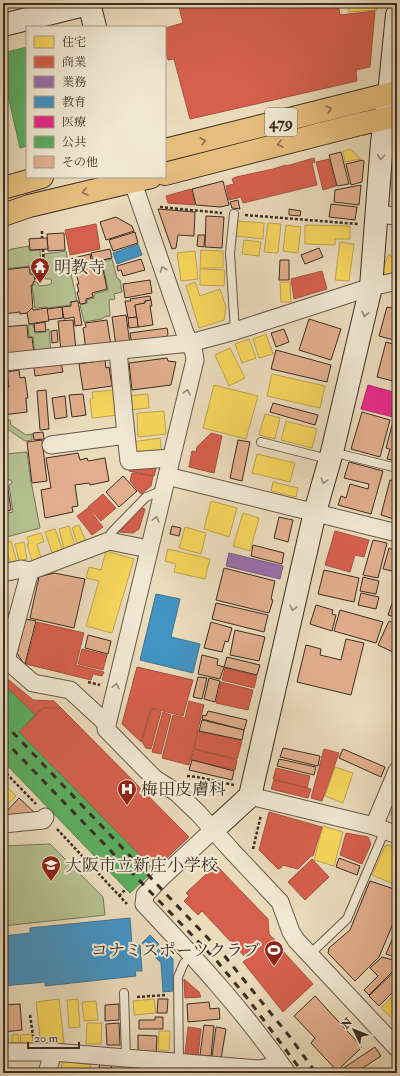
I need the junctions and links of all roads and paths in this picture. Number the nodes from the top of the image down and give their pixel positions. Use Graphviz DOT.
graph roads {
  1 [pos="90,3"];
  2 [pos="397,15"];
  3 [pos="3,25"];
  4 [pos="95,26"];
  5 [pos="393,93"];
  6 [pos="391,117"];
  7 [pos="166,150"];
  8 [pos="166,174"];
  9 [pos="38,178"];
  10 [pos="138,178"];
  11 [pos="3,188"];
  12 [pos="153,206"];
  13 [pos="234,214"];
  14 [pos="3,215"];
  15 [pos="379,218"];
  16 [pos="42,231"];
  17 [pos="42,238"];
  18 [pos="42,249"];
  19 [pos="34,278"];
  20 [pos="397,280"];
  21 [pos="371,287"];
  22 [pos="235,331"];
  23 [pos="190,343"];
  24 [pos="118,351"];
  25 [pos="3,362"];
  26 [pos="126,435"];
  27 [pos="261,442"];
  28 [pos="51,445"];
  29 [pos="330,456"];
  30 [pos="171,458"];
  31 [pos="397,468"];
  32 [pos="165,483"];
  33 [pos="315,512"];
  34 [pos="397,532"];
  35 [pos="109,541"];
  36 [pos="149,549"];
  37 [pos="30,571"];
  38 [pos="3,573"];
  39 [pos="4,658"];
  40 [pos="83,681"];
  41 [pos="106,687"];
  42 [pos="107,724"];
  43 [pos="3,770"];
  44 [pos="397,771"];
  45 [pos="187,776"];
  46 [pos="244,791"];
  47 [pos="261,814"];
  48 [pos="46,817"];
  49 [pos="3,824"];
  50 [pos="213,830"];
  51 [pos="385,830"];
  52 [pos="253,849"];
  53 [pos="126,889"];
  54 [pos="119,896"];
  55 [pos="128,905"];
  56 [pos="309,955"];
  57 [pos="184,963"];
  58 [pos="178,994"];
  59 [pos="124,995"];
  60 [pos="30,1014"];
  61 [pos="397,1048"];
  62 [pos="3,1052"];
  63 [pos="36,1052"];
  64 [pos="53,1052"];
  65 [pos="126,1058"];
  66 [pos="179,1062"];
  67 [pos="283,1067"];
  68 [pos="47,1073"];
  1 -- 3 [label="street"];
  1 -- 4 [label="street"];
  2 -- 5 [label="street"];
  5 -- 6 [label="street"];
  7 -- 5 [label="highway, 479, one-way"];
  6 -- 8 [label="highway, 479, one-way"];
  6 -- 15 [label="street, one-way"];
  9 -- 11 [label="highway"];
  10 -- 14 [label="highway, one-way"];
  23 -- 10 [label="street, one-way"];
  12 -- 13 [label="path"];
  13 -- 15 [label="path"];
  13 -- 22 [label="lane"];
  15 -- 21 [label="street"];
  16 -- 17 [label="path"];
  18 -- 19 [label="path"];
  20 -- 21 [label="street"];
  21 -- 22 [label="street"];
  21 -- 29 [label="street, one-way"];
  22 -- 23 [label="street"];
  23 -- 24 [label="street"];
  30 -- 23 [label="street, one-way"];
  24 -- 25 [label="street"];
  24 -- 26 [label="street"];
  26 -- 28 [label="street"];
  26 -- 30 [label="street"];
  27 -- 29 [label="lane"];
  29 -- 31 [label="lane"];
  29 -- 33 [label="street, one-way"];
  30 -- 32 [label="street"];
  32 -- 33 [label="street"];
  32 -- 35 [label="lane"];
  36 -- 32 [label="street, one-way"];
  33 -- 34 [label="street"];
  33 -- 46 [label="street, one-way"];
  35 -- 36 [label="street"];
  35 -- 37 [label="street"];
  42 -- 36 [label="street, one-way"];
  37 -- 38 [label="street"];
  37 -- 39 [label="street"];
  39 -- 42 [label="street"];
  40 -- 41 [label="path"];
  42 -- 50 [label="street"];
  43 -- 48 [label="path"];
  44 -- 51 [label="street"];
  45 -- 46 [label="path"];
  46 -- 50 [label="street"];
  46 -- 51 [label="street"];
  47 -- 52 [label="path"];
  48 -- 49 [label="street"];
  48 -- 54 [label="path"];
  50 -- 56 [label="street"];
  50 -- 67 [label="street"];
  51 -- 56 [label="lane"];
  53 -- 54 [label="path"];
  54 -- 55 [label="path"];
  56 -- 61 [label="street"];
  57 -- 58 [label="lane"];
  58 -- 59 [label="path"];
  58 -- 66 [label="lane"];
  59 -- 65 [label="lane"];
  60 -- 63 [label="path"];
  62 -- 63 [label="street"];
  63 -- 64 [label="street"];
  64 -- 65 [label="street"];
  64 -- 68 [label="street"];
  65 -- 66 [label="street"];
  66 -- 67 [label="street"];
}
